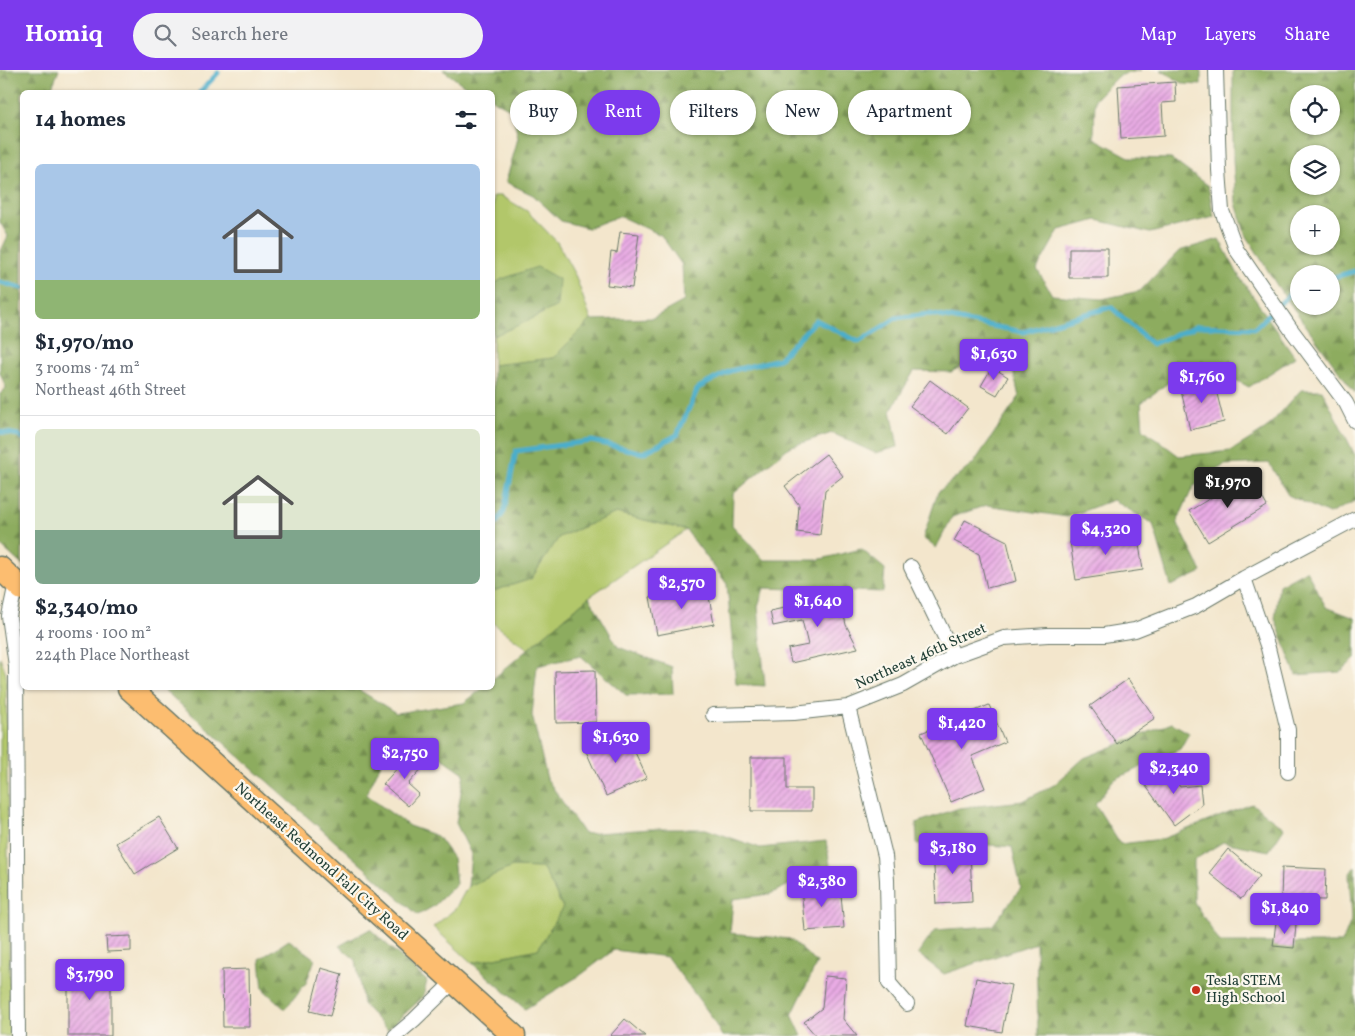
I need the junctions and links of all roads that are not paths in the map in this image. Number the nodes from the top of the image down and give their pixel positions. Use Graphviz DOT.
graph roads {
  1 [pos="1216,70"];
  2 [pos="1355,421"];
  3 [pos="1355,519"];
  4 [pos="911,567"];
  5 [pos="1244,578"];
  6 [pos="13,580"];
  7 [pos="954,656"];
  8 [pos="131,690"];
  9 [pos="848,707"];
  10 [pos="713,714"];
  11 [pos="1288,772"];
  12 [pos="453,982"];
  13 [pos="907,1004"];
  14 [pos="18,1036"];
  15 [pos="395,1036"];
  16 [pos="514,1036"];
  1 -- 2 [label="street"];
  3 -- 5 [label="street, Northeast 46th Street"];
  4 -- 7 [label="street"];
  5 -- 7 [label="street, Northeast 46th Street"];
  5 -- 11 [label="street"];
  6 -- 14 [label="street"];
  7 -- 9 [label="street, Northeast 46th Street"];
  8 -- 12 [label="main road, Northeast Redmond Fall City Road"];
  9 -- 10 [label="street, Northeast 46th Street"];
  9 -- 13 [label="street"];
  12 -- 15 [label="street"];
  12 -- 16 [label="main road, Northeast Redmond Fall City Road"];
}
